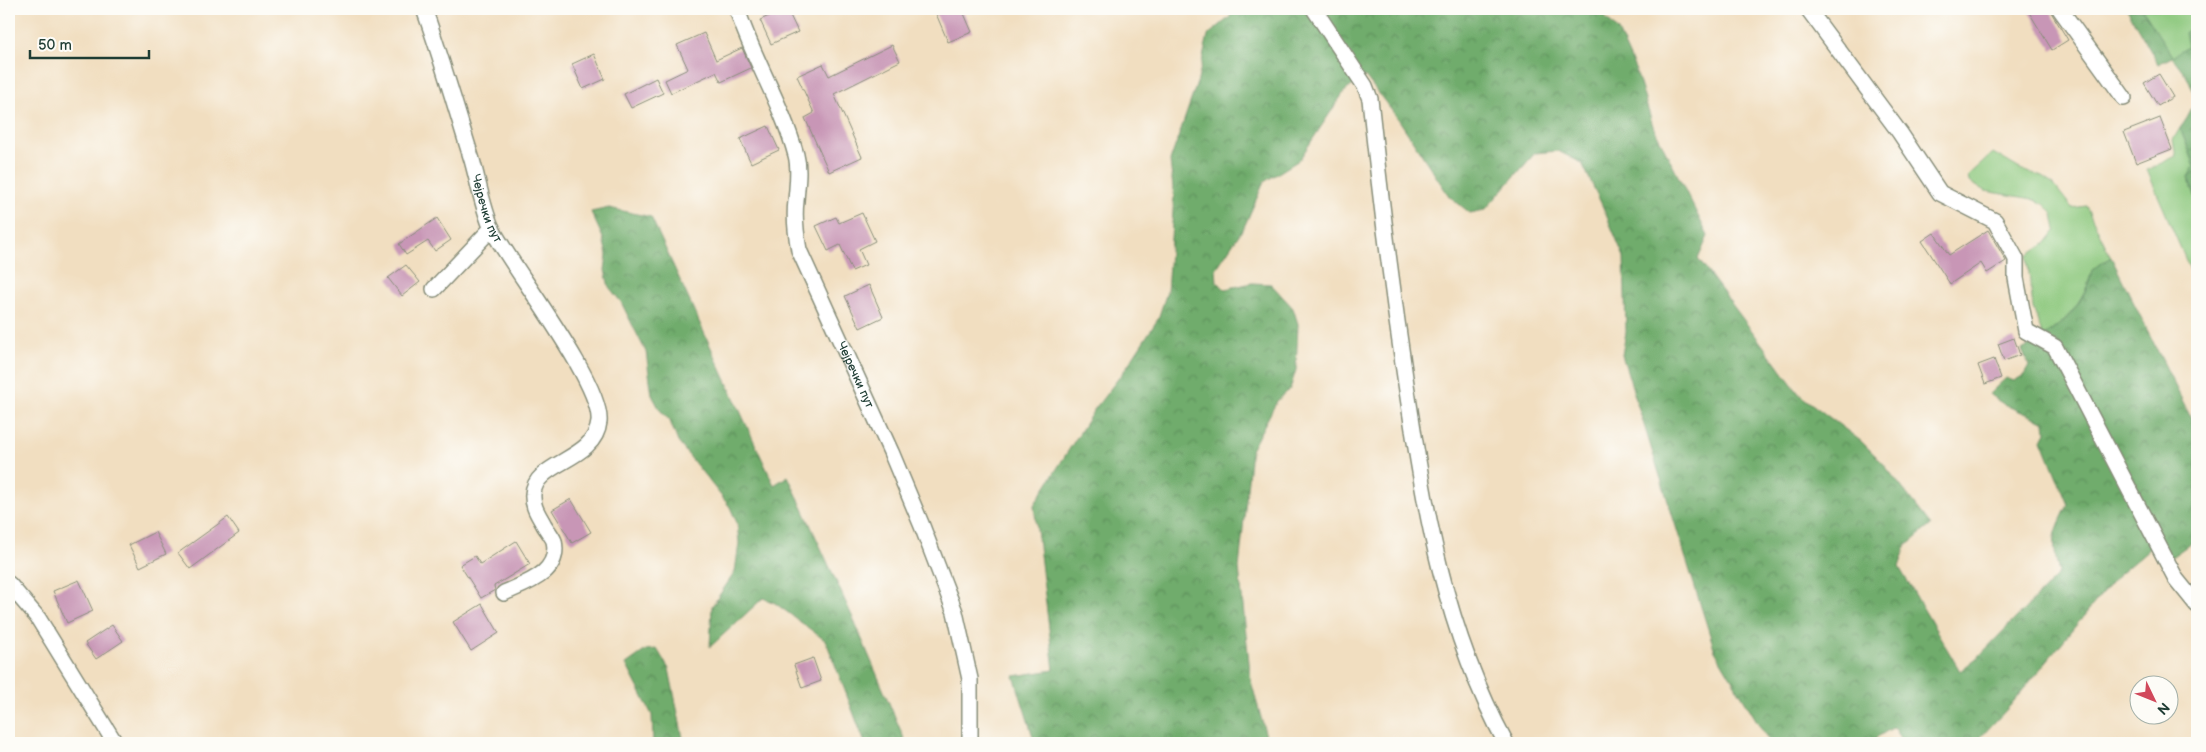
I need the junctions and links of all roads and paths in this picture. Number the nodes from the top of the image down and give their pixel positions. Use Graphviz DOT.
graph roads {
  1 [pos="424,9"];
  2 [pos="737,9"];
  3 [pos="1314,9"];
  4 [pos="1808,9"];
  5 [pos="2060,9"];
  6 [pos="2124,98"];
  7 [pos="492,228"];
  8 [pos="434,289"];
  9 [pos="9,584"];
  10 [pos="504,593"];
  11 [pos="2197,605"];
  12 [pos="115,743"];
  13 [pos="970,743"];
  14 [pos="1506,743"];
  1 -- 7 [label="street, Чејречки пут"];
  2 -- 13 [label="street, Чејречки пут"];
  3 -- 14 [label="street"];
  4 -- 11 [label="street"];
  5 -- 6 [label="street"];
  7 -- 8 [label="street"];
  7 -- 10 [label="street, Чејречки пут"];
  9 -- 12 [label="street"];
}
